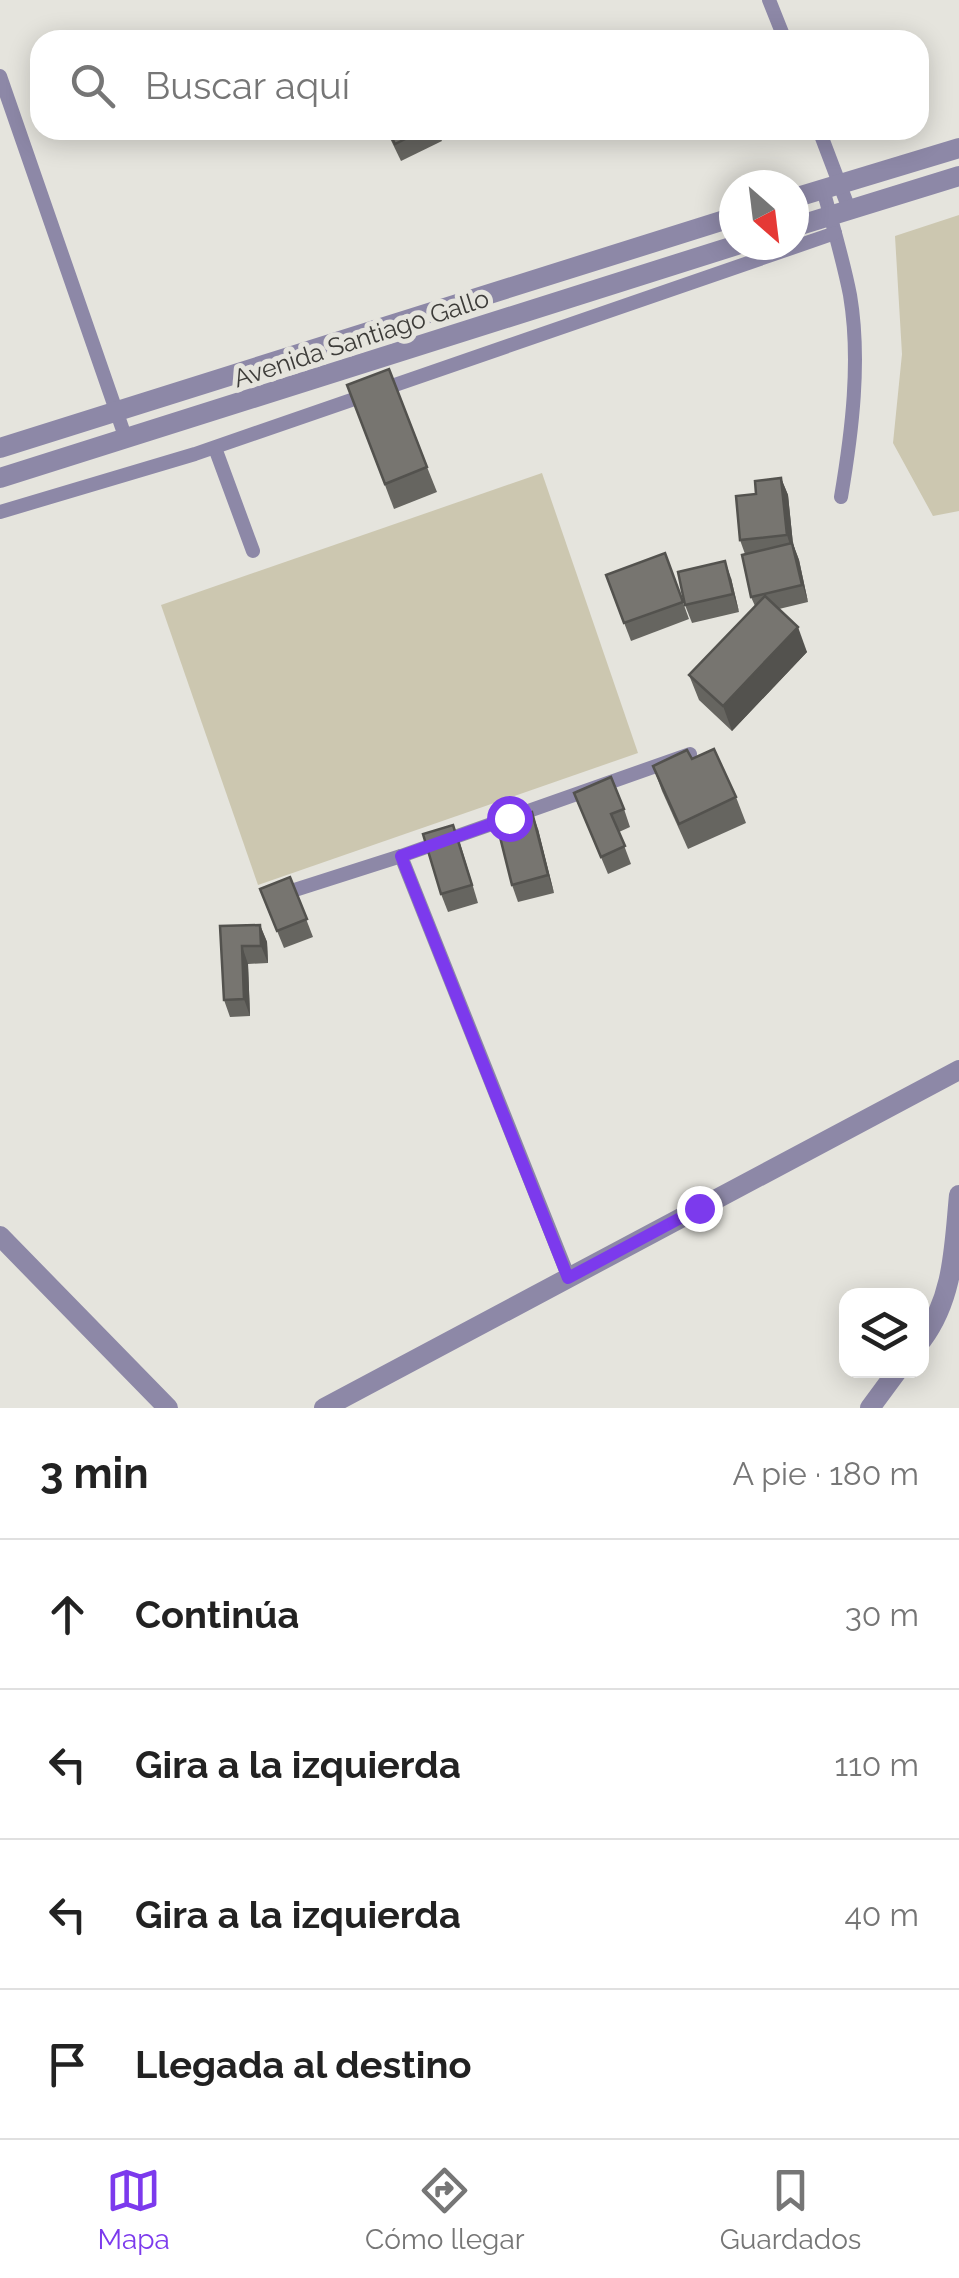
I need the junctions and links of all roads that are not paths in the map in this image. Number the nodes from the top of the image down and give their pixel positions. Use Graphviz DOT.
graph roads {
  1 [pos="769,0"];
  2 [pos="780,30"];
  3 [pos="0,76"];
  4 [pos="821,140"];
  5 [pos="959,148"];
  6 [pos="959,176"];
  7 [pos="831,186"];
  8 [pos="809,193"];
  9 [pos="838,219"];
  10 [pos="719,221"];
  11 [pos="809,224"];
  12 [pos="719,251"];
  13 [pos="116,412"];
  14 [pos="126,439"];
  15 [pos="0,448"];
  16 [pos="215,448"];
  17 [pos="0,478"];
  18 [pos="841,497"];
  19 [pos="0,512"];
  20 [pos="253,551"];
  21 [pos="690,754"];
  22 [pos="401,856"];
  23 [pos="276,896"];
  24 [pos="959,1070"];
  25 [pos="959,1195"];
  26 [pos="0,1236"];
  27 [pos="955,1276"];
  28 [pos="568,1278"];
  29 [pos="929,1331"];
  30 [pos="892,1378"];
  31 [pos="168,1408"];
  32 [pos="324,1408"];
  33 [pos="870,1408"];
  1 -- 2 [label="lane"];
  3 -- 13 [label="lane"];
  4 -- 7 [label="lane"];
  5 -- 7 [label="street"];
  6 -- 9 [label="street"];
  7 -- 8 [label="street"];
  7 -- 9 [label="lane"];
  9 -- 11 [label="street"];
  9 -- 16 [label="lane"];
  9 -- 18 [label="lane"];
  10 -- 13 [label="street, Avenida Santiago Gallo"];
  12 -- 14 [label="street, Avenida Santiago Gallo"];
  13 -- 14 [label="lane"];
  13 -- 15 [label="street, Avenida Santiago Gallo"];
  14 -- 17 [label="street, Avenida Santiago Gallo"];
  16 -- 19 [label="lane"];
  16 -- 20 [label="lane"];
  21 -- 22 [label="lane"];
  22 -- 23 [label="lane"];
  22 -- 28 [label="lane"];
  24 -- 28 [label="street"];
  25 -- 27 [label="street"];
  26 -- 31 [label="street"];
  27 -- 29 [label="street"];
  28 -- 32 [label="street"];
  30 -- 33 [label="street"];
}
